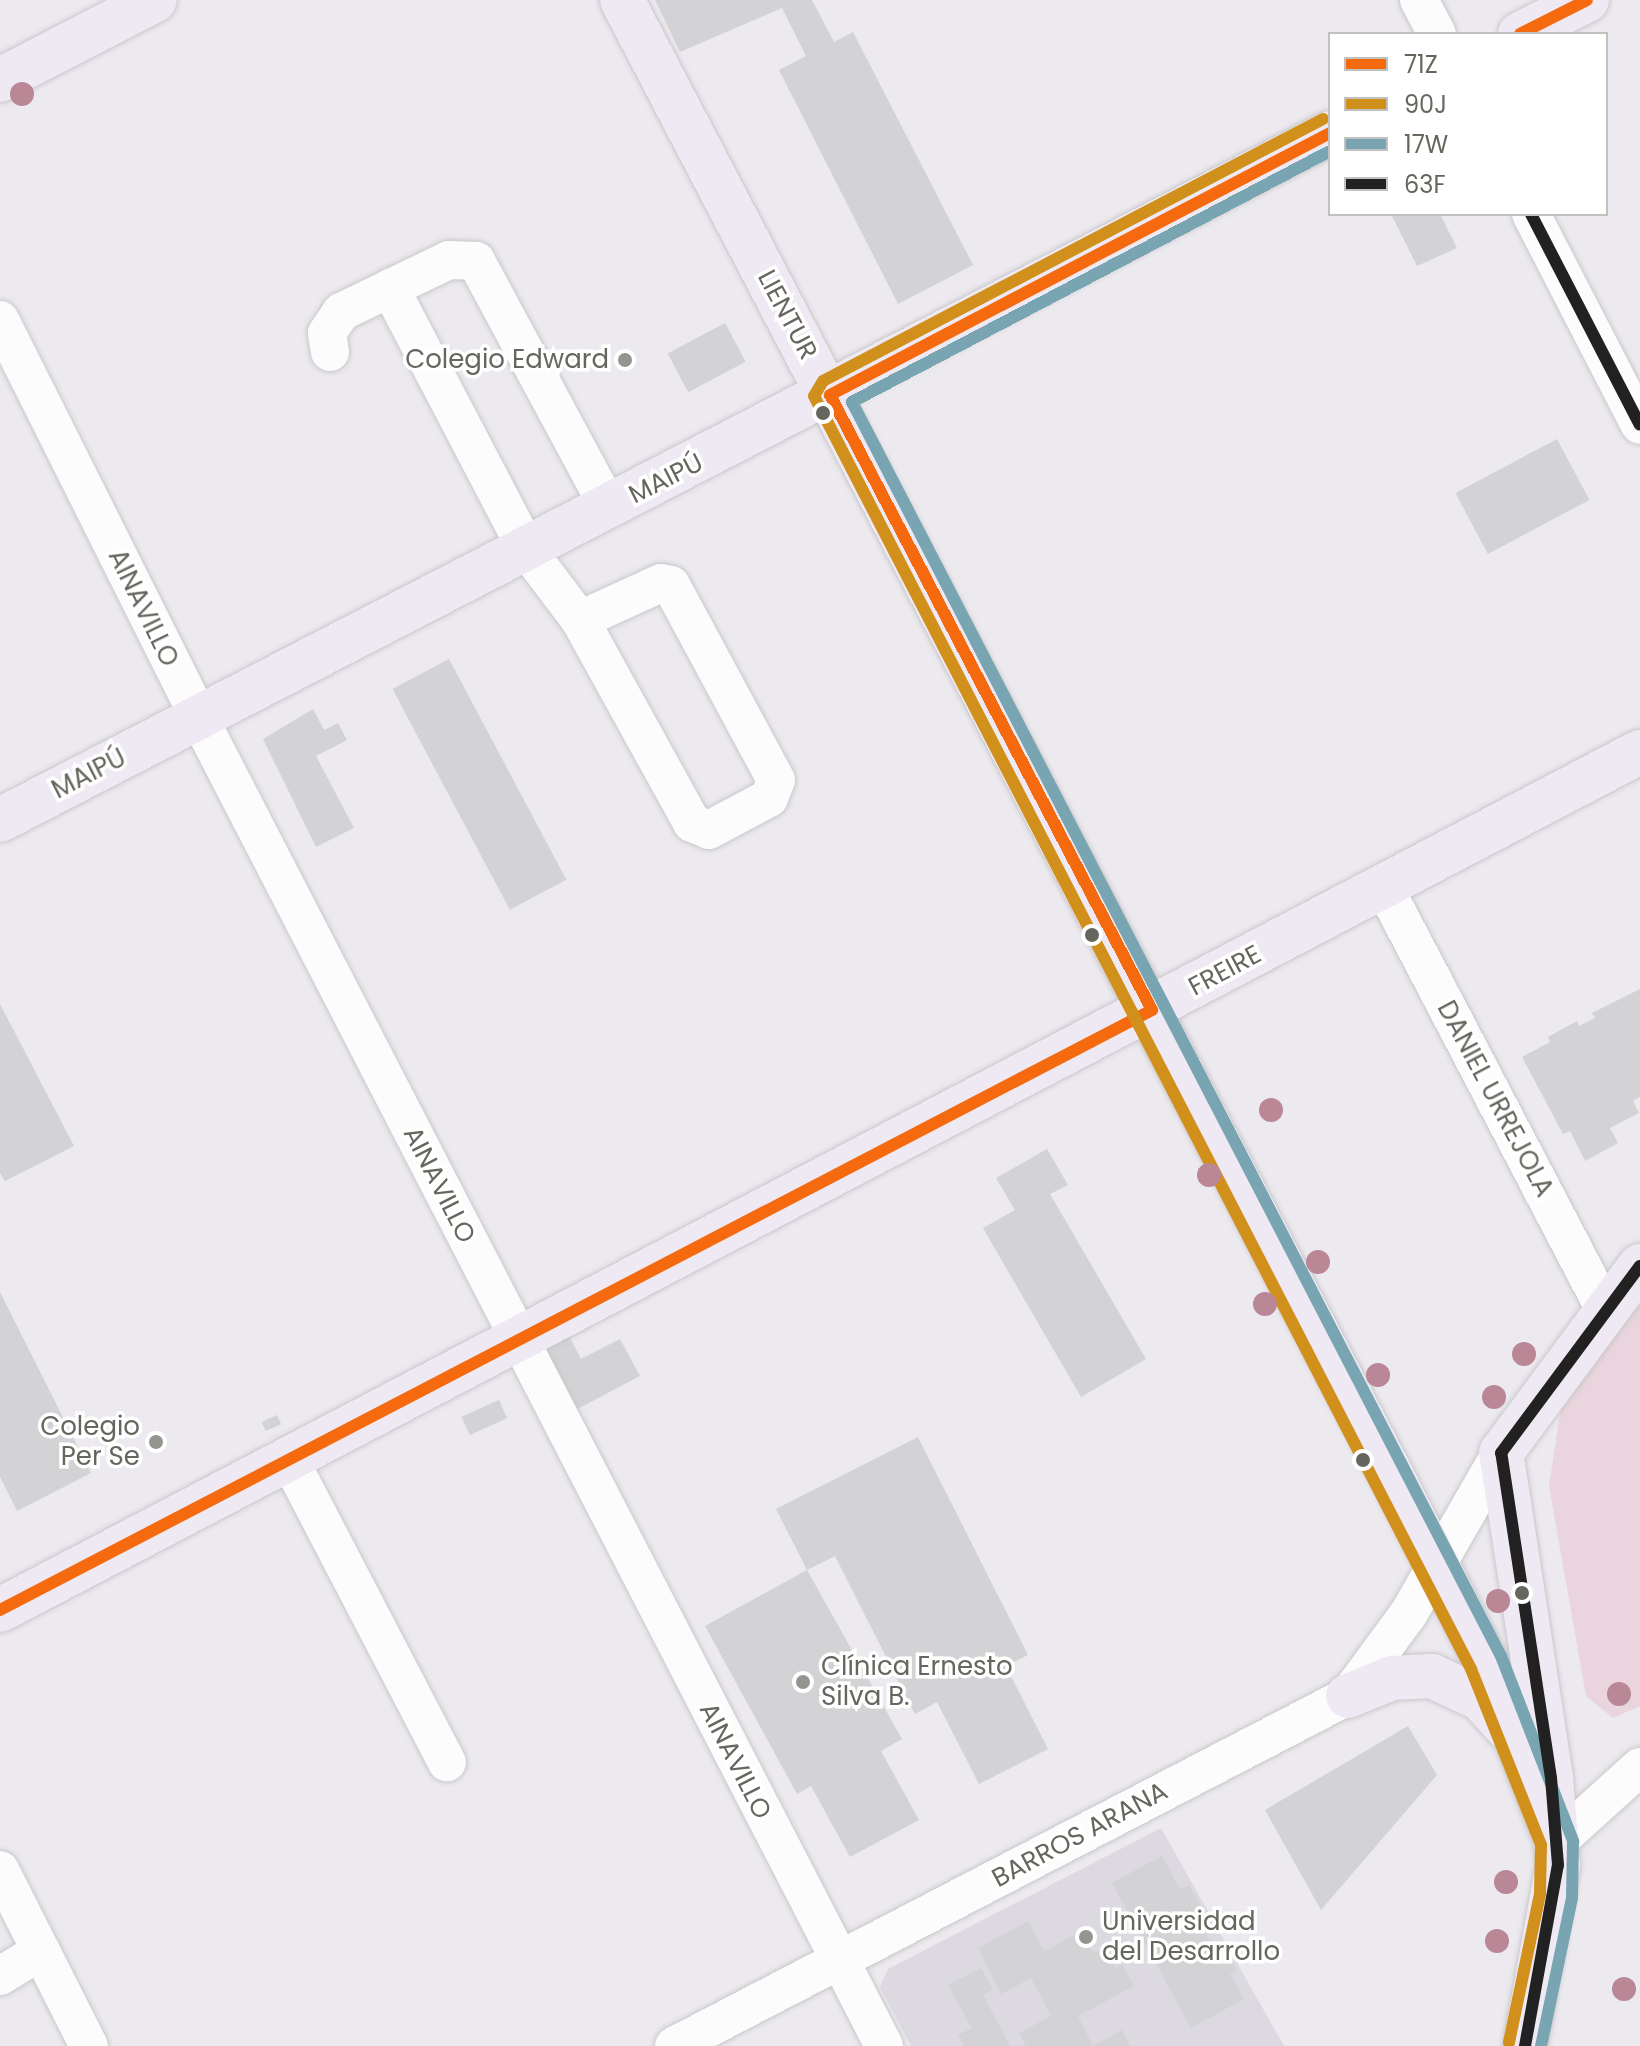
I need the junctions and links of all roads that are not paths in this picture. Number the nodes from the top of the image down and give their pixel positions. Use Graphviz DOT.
graph roads {
  1 [pos="155,0"];
  2 [pos="622,0"];
  3 [pos="1419,0"];
  4 [pos="1587,0"];
  5 [pos="1436,32"];
  6 [pos="1524,32"];
  7 [pos="0,80"];
  8 [pos="1328,134"];
  9 [pos="1532,216"];
  10 [pos="390,288"];
  11 [pos="0,320"];
  12 [pos="330,352"];
  13 [pos="830,395"];
  14 [pos="1640,425"];
  15 [pos="609,508"];
  16 [pos="527,550"];
  17 [pos="580,620"];
  18 [pos="199,718"];
  19 [pos="1640,752"];
  20 [pos="0,820"];
  21 [pos="1384,887"];
  22 [pos="1152,1010"];
  23 [pos="1640,1266"];
  24 [pos="1606,1311"];
  25 [pos="519,1340"];
  26 [pos="1501,1453"];
  27 [pos="289,1459"];
  28 [pos="1437,1568"];
  29 [pos="0,1610"];
  30 [pos="1348,1696"];
  31 [pos="1519,1745"];
  32 [pos="447,1762"];
  33 [pos="1640,1767"];
  34 [pos="1557,1842"];
  35 [pos="0,1870"];
  36 [pos="41,1951"];
  37 [pos="839,1961"];
  38 [pos="0,1976"];
  39 [pos="89,2046"];
  40 [pos="674,2046"];
  41 [pos="884,2046"];
  42 [pos="1525,2046"];
  1 -- 7 [label="main road"];
  2 -- 13 [label="main road, LIENTUR"];
  3 -- 5 [label="street"];
  4 -- 6 [label="main road"];
  8 -- 13 [label="main road, MAIPÚ"];
  9 -- 14 [label="street"];
  10 -- 12 [label="street"];
  10 -- 15 [label="street"];
  10 -- 16 [label="street"];
  11 -- 18 [label="street, AINAVILLO"];
  13 -- 15 [label="main road, MAIPÚ"];
  13 -- 22 [label="main road, LIENTUR"];
  15 -- 16 [label="main road, MAIPÚ"];
  16 -- 17 [label="street"];
  16 -- 18 [label="main road, MAIPÚ"];
  17 -- 17 [label="street"];
  18 -- 20 [label="main road, MAIPÚ"];
  18 -- 25 [label="street, AINAVILLO"];
  19 -- 21 [label="main road, FREIRE"];
  21 -- 22 [label="main road, FREIRE"];
  21 -- 24 [label="street, DANIEL URREJOLA"];
  22 -- 25 [label="main road, FREIRE"];
  22 -- 28 [label="main road, LIENTUR"];
  23 -- 24 [label="main road"];
  24 -- 26 [label="main road"];
  25 -- 27 [label="main road, FREIRE"];
  25 -- 37 [label="street, AINAVILLO"];
  26 -- 28 [label="street, BARROS ARANA"];
  26 -- 34 [label="main road"];
  27 -- 29 [label="main road, FREIRE"];
  27 -- 32 [label="street"];
  28 -- 30 [label="street, BARROS ARANA"];
  28 -- 31 [label="main road, LIENTUR"];
  30 -- 31 [label="main road"];
  30 -- 37 [label="street, BARROS ARANA"];
  31 -- 34 [label="main road, LIENTUR"];
  33 -- 34 [label="street"];
  34 -- 42 [label="main road"];
  35 -- 36 [label="street"];
  36 -- 38 [label="street"];
  36 -- 39 [label="street"];
  37 -- 40 [label="street, BARROS ARANA"];
  37 -- 41 [label="street, AINAVILLO"];
}
